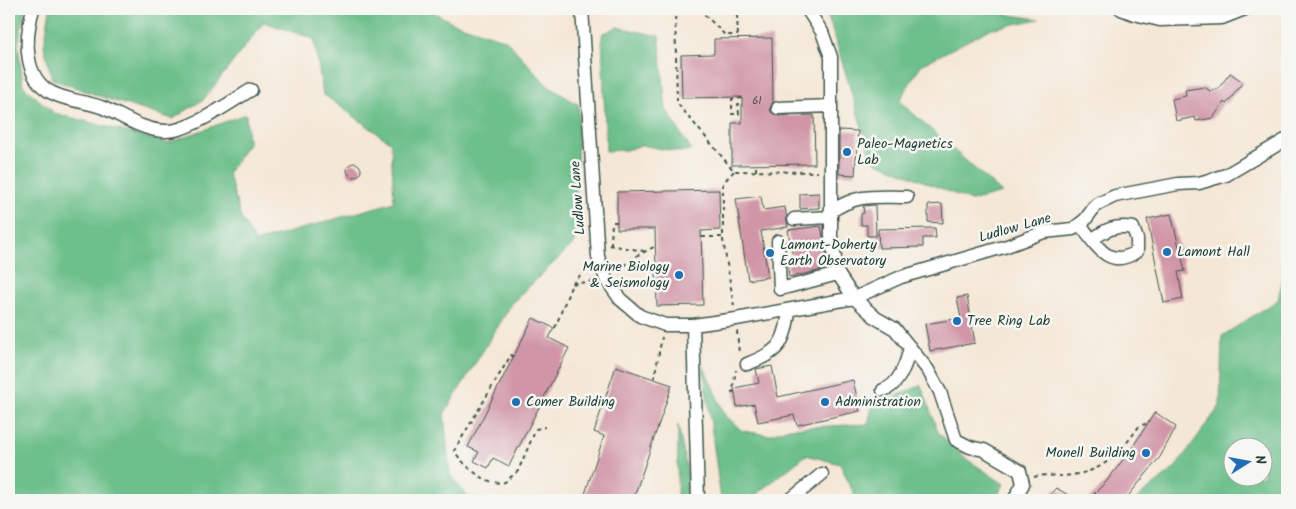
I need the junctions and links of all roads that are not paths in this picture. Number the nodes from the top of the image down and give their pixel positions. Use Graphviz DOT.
graph roads {
  1 [pos="33,9"];
  2 [pos="582,9"];
  3 [pos="807,9"];
  4 [pos="1121,9"];
  5 [pos="1151,9"];
  6 [pos="1245,9"];
  7 [pos="1160,20"];
  8 [pos="251,90"];
  9 [pos="831,106"];
  10 [pos="778,108"];
  11 [pos="1287,139"];
  12 [pos="908,197"];
  13 [pos="830,214"];
  14 [pos="794,219"];
  15 [pos="1080,224"];
  16 [pos="1092,240"];
  17 [pos="778,241"];
  18 [pos="838,274"];
  19 [pos="854,298"];
  20 [pos="789,311"];
  21 [pos="693,325"];
  22 [pos="910,347"];
  23 [pos="747,364"];
  24 [pos="883,390"];
  25 [pos="822,474"];
  26 [pos="698,500"];
  27 [pos="790,500"];
  28 [pos="1014,500"];
  1 -- 8 [label="street"];
  2 -- 21 [label="street, Ludlow Lane"];
  3 -- 9 [label="street"];
  4 -- 7 [label="street"];
  5 -- 7 [label="street"];
  6 -- 7 [label="street"];
  9 -- 10 [label="street"];
  9 -- 13 [label="street"];
  11 -- 15 [label="street"];
  12 -- 13 [label="street"];
  13 -- 14 [label="street"];
  13 -- 18 [label="street"];
  15 -- 16 [label="street"];
  15 -- 19 [label="street, Ludlow Lane"];
  17 -- 18 [label="street"];
  18 -- 19 [label="street"];
  19 -- 20 [label="street, Ludlow Lane"];
  19 -- 22 [label="street"];
  20 -- 21 [label="street, Ludlow Lane"];
  20 -- 23 [label="street"];
  21 -- 26 [label="street"];
  22 -- 24 [label="street"];
  22 -- 28 [label="street"];
  25 -- 27 [label="street"];
}
